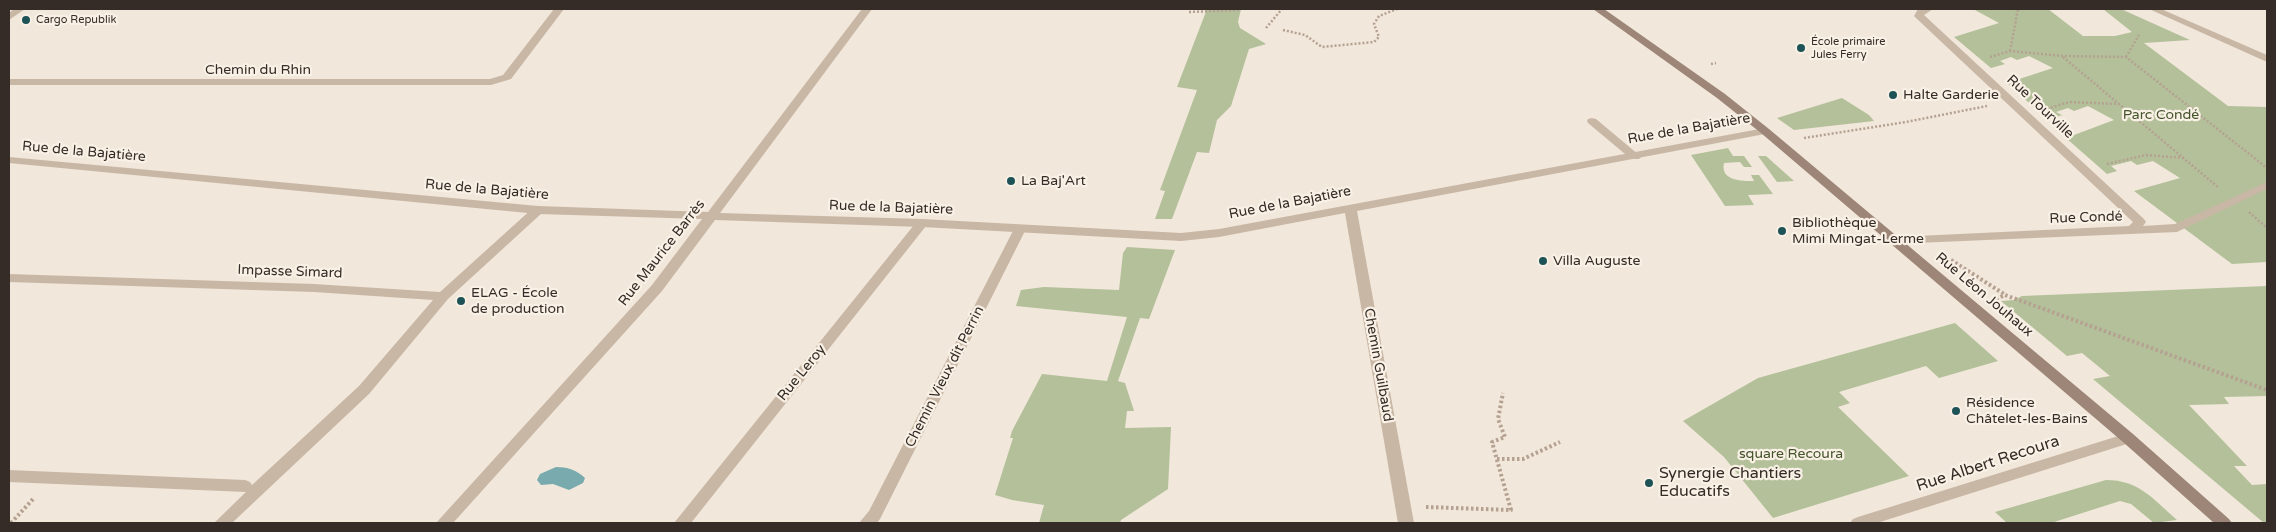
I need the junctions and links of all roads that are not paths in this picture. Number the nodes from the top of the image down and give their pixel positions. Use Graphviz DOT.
graph roads {
  1 [pos="20,9"];
  2 [pos="560,9"];
  3 [pos="867,9"];
  4 [pos="1598,9"];
  5 [pos="1928,9"];
  6 [pos="2154,9"];
  7 [pos="9,17"];
  8 [pos="2267,59"];
  9 [pos="9,82"];
  10 [pos="1592,121"];
  11 [pos="1765,131"];
  12 [pos="1633,156"];
  13 [pos="9,160"];
  14 [pos="2267,185"];
  15 [pos="1350,207"];
  16 [pos="538,210"];
  17 [pos="710,217"];
  18 [pos="922,223"];
  19 [pos="1020,229"];
  20 [pos="2132,231"];
  21 [pos="1896,241"];
  22 [pos="9,278"];
  23 [pos="443,296"];
  24 [pos="2128,438"];
  25 [pos="9,476"];
  26 [pos="244,486"];
  27 [pos="222,523"];
  28 [pos="444,523"];
  29 [pos="682,523"];
  30 [pos="867,523"];
  31 [pos="1406,523"];
  32 [pos="1858,523"];
  33 [pos="2224,523"];
  1 -- 7 [label="street"];
  2 -- 9 [label="street, Chemin du Rhin"];
  3 -- 17 [label="street, Rue Maurice Barrès"];
  4 -- 11 [label="street, Rue Léon Jouhaux"];
  5 -- 20 [label="street, Rue Tourville"];
  6 -- 8 [label="street"];
  10 -- 12 [label="street"];
  11 -- 12 [label="street, Rue de la Bajatière"];
  11 -- 21 [label="street, Rue Léon Jouhaux"];
  12 -- 15 [label="street, Rue de la Bajatière"];
  13 -- 16 [label="street, Rue de la Bajatière"];
  14 -- 20 [label="street, Rue Condé"];
  15 -- 19 [label="street, Rue de la Bajatière"];
  15 -- 31 [label="street, Chemin Guilbaud"];
  16 -- 17 [label="street, Rue de la Bajatière"];
  16 -- 23 [label="street"];
  17 -- 18 [label="street, Rue de la Bajatière"];
  17 -- 28 [label="street, Rue Maurice Barrès"];
  18 -- 19 [label="street, Rue de la Bajatière"];
  18 -- 29 [label="street, Rue Leroy"];
  19 -- 30 [label="street, Chemin Vieux dit Perrin"];
  20 -- 21 [label="street, Rue Condé"];
  21 -- 24 [label="street, Rue Léon Jouhaux"];
  22 -- 23 [label="street, Impasse Simard"];
  23 -- 27 [label="street"];
  24 -- 32 [label="street, Rue Albert Recoura"];
  24 -- 33 [label="street, Rue Léon Jouhaux"];
  25 -- 26 [label="street"];
}
